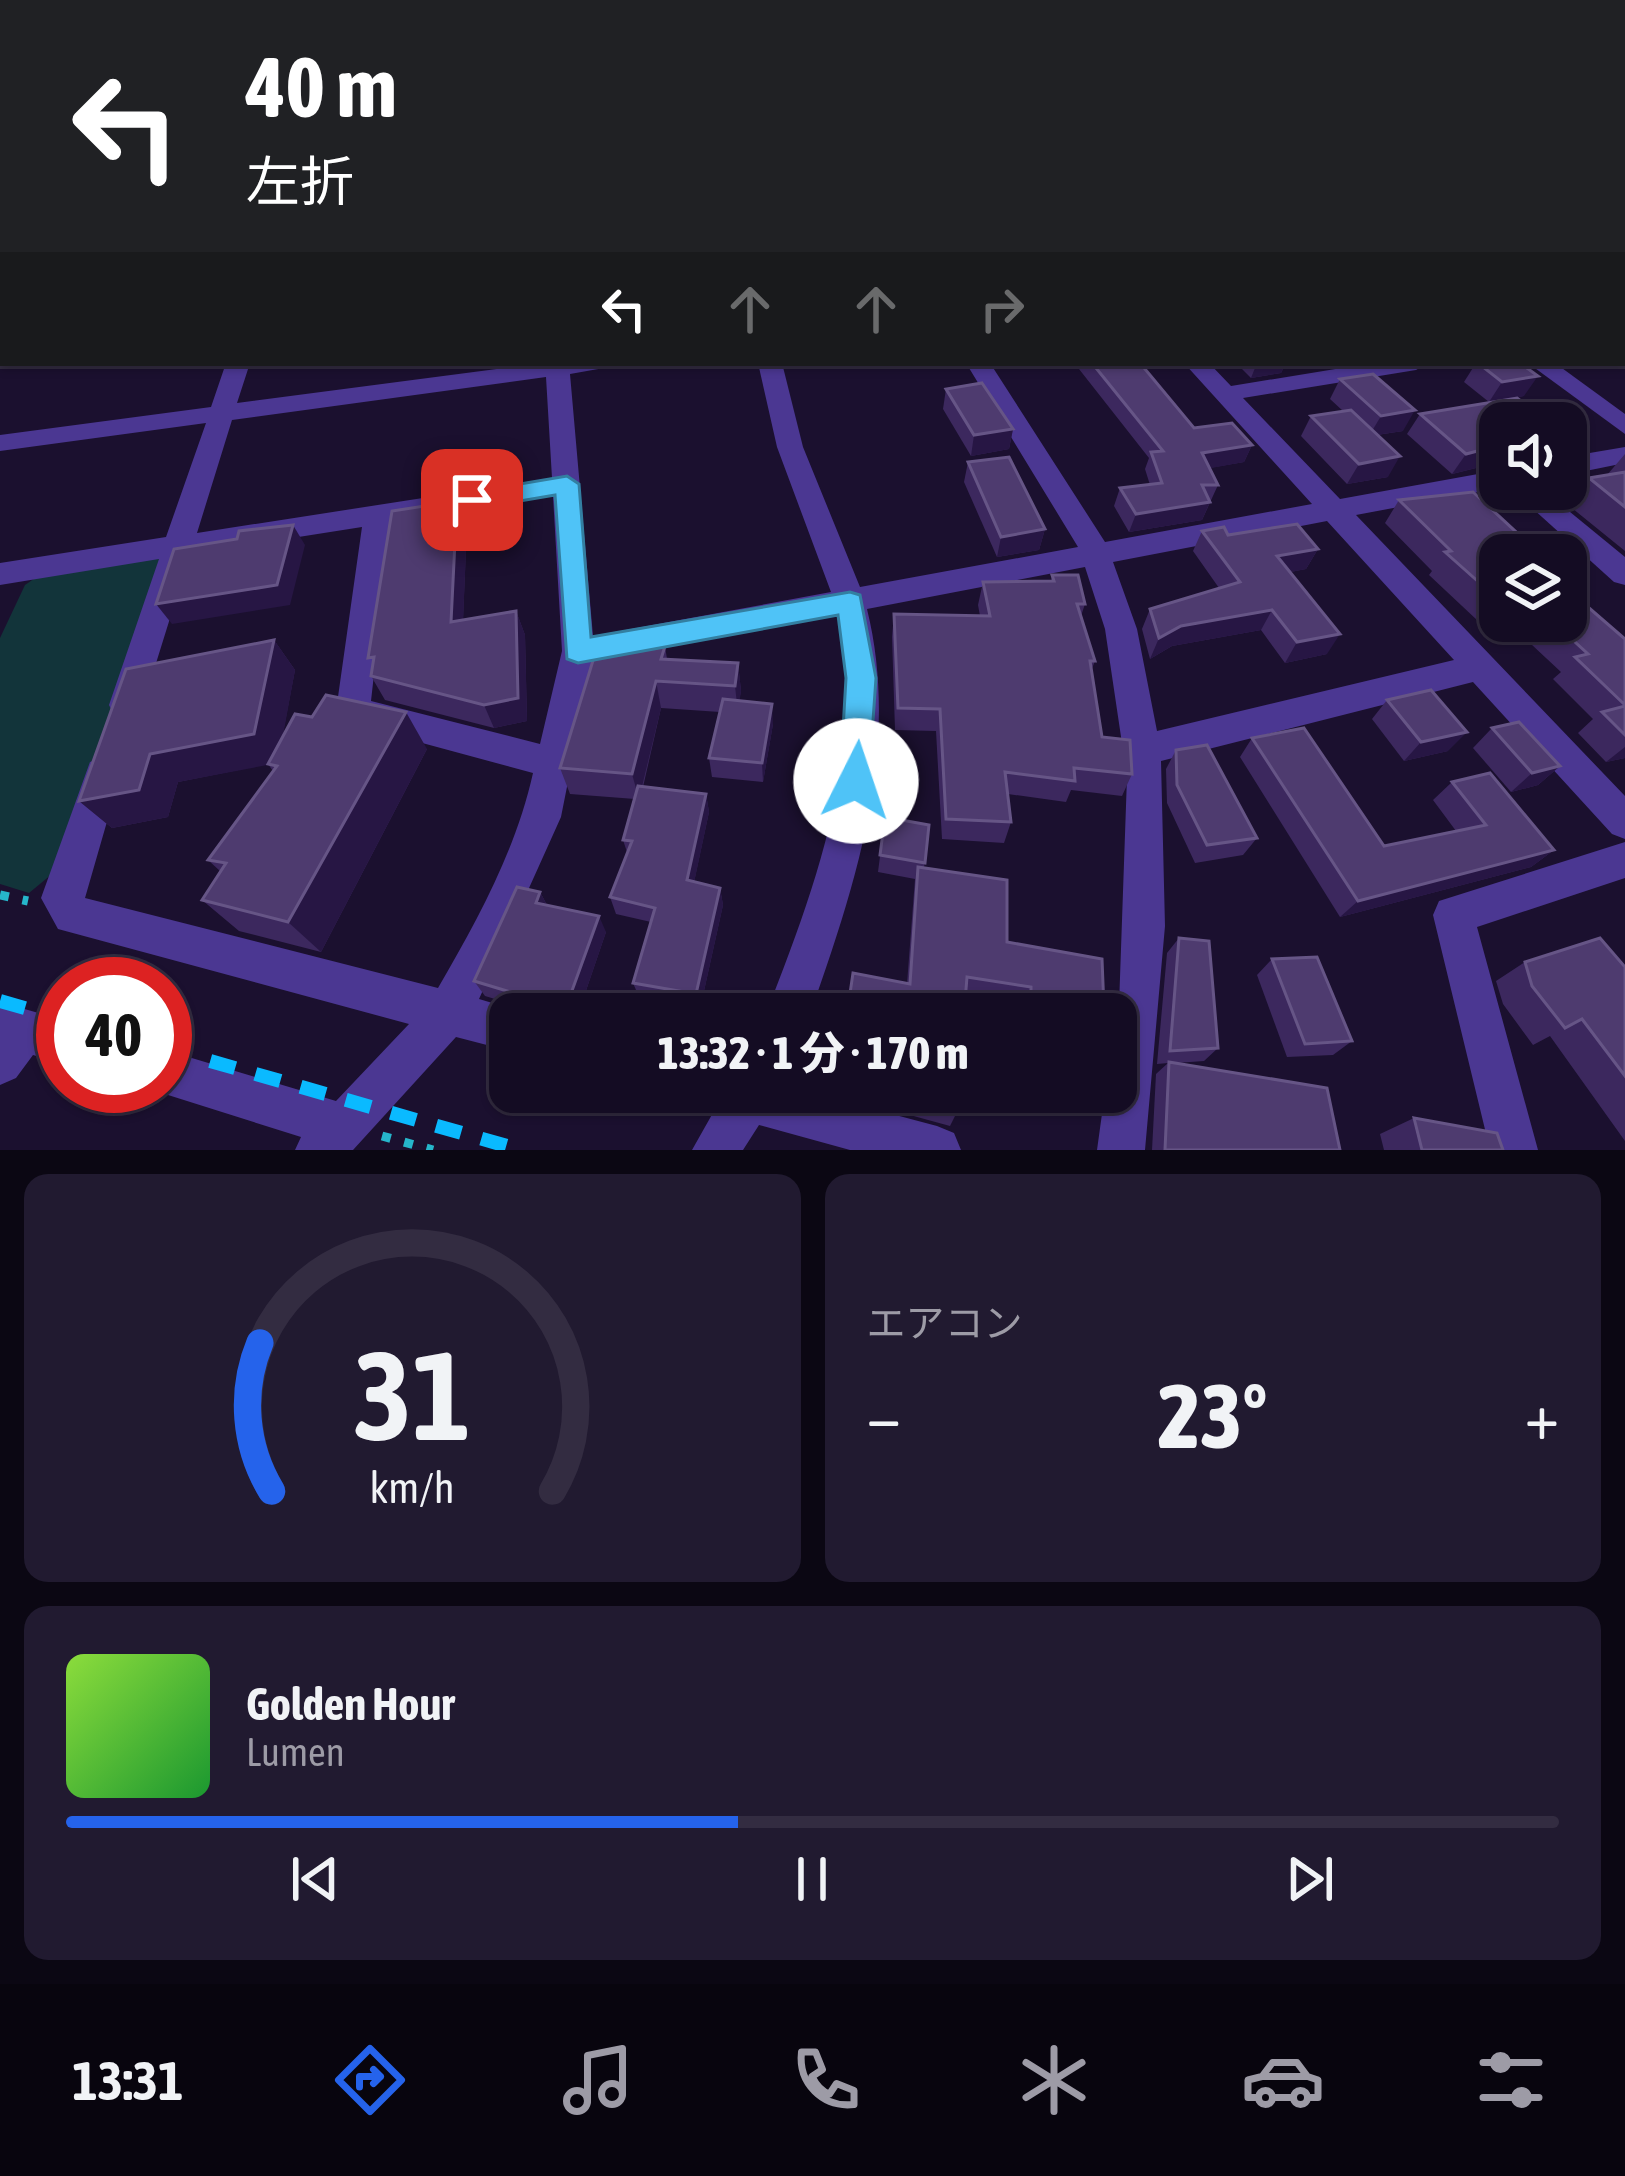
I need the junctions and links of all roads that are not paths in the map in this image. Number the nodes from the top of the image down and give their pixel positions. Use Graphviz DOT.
graph roads {
  1 [pos="237,366"];
  2 [pos="551,366"];
  3 [pos="558,366"];
  4 [pos="979,366"];
  5 [pos="1199,366"];
  6 [pos="1397,366"];
  7 [pos="1544,366"];
  8 [pos="766,367"];
  9 [pos="1224,394"];
  10 [pos="220,414"];
  11 [pos="1625,426"];
  12 [pos="0,443"];
  13 [pos="1625,455"];
  14 [pos="1587,462"];
  15 [pos="1479,483"];
  16 [pos="567,484"];
  17 [pos="1550,510"];
  18 [pos="1334,511"];
  19 [pos="378,516"];
  20 [pos="179,545"];
  21 [pos="1096,554"];
  22 [pos="1625,574"];
  23 [pos="4,581"];
  24 [pos="850,602"];
  25 [pos="578,651"];
  26 [pos="1480,667"];
  27 [pos="1143,750"];
  28 [pos="557,764"];
  29 [pos="1624,853"];
  30 [pos="796,993"];
  31 [pos="449,1011"];
  32 [pos="489,1023"];
  33 [pos="192,1083"];
  34 [pos="733,1113"];
  35 [pos="808,1113"];
  36 [pos="332,1138"];
  37 [pos="716,1150"];
  38 [pos="937,1150"];
  39 [pos="1121,1150"];
  40 [pos="1514,1150"];
  1 -- 10 [label="street"];
  2 -- 10 [label="street"];
  3 -- 16 [label="street"];
  4 -- 21 [label="street"];
  5 -- 9 [label="street"];
  6 -- 9 [label="street"];
  7 -- 11 [label="street"];
  8 -- 24 [label="street"];
  9 -- 18 [label="street"];
  10 -- 12 [label="street"];
  10 -- 20 [label="street"];
  13 -- 14 [label="street"];
  15 -- 18 [label="street"];
  16 -- 19 [label="street"];
  16 -- 25 [label="street"];
  17 -- 22 [label="street"];
  18 -- 21 [label="street"];
  18 -- 26 [label="street"];
  19 -- 20 [label="street"];
  19 -- 28 [label="street"];
  20 -- 23 [label="street"];
  20 -- 31 [label="street"];
  21 -- 24 [label="street"];
  21 -- 27 [label="street"];
  24 -- 25 [label="street"];
  24 -- 30 [label="street"];
  25 -- 28 [label="street"];
  26 -- 27 [label="street"];
  26 -- 29 [label="street"];
  27 -- 39 [label="street"];
  28 -- 31 [label="street"];
  29 -- 40 [label="street"];
  31 -- 32 [label="street"];
  31 -- 36 [label="street"];
  33 -- 36 [label="street"];
  34 -- 37 [label="street"];
  35 -- 38 [label="street"];
}
